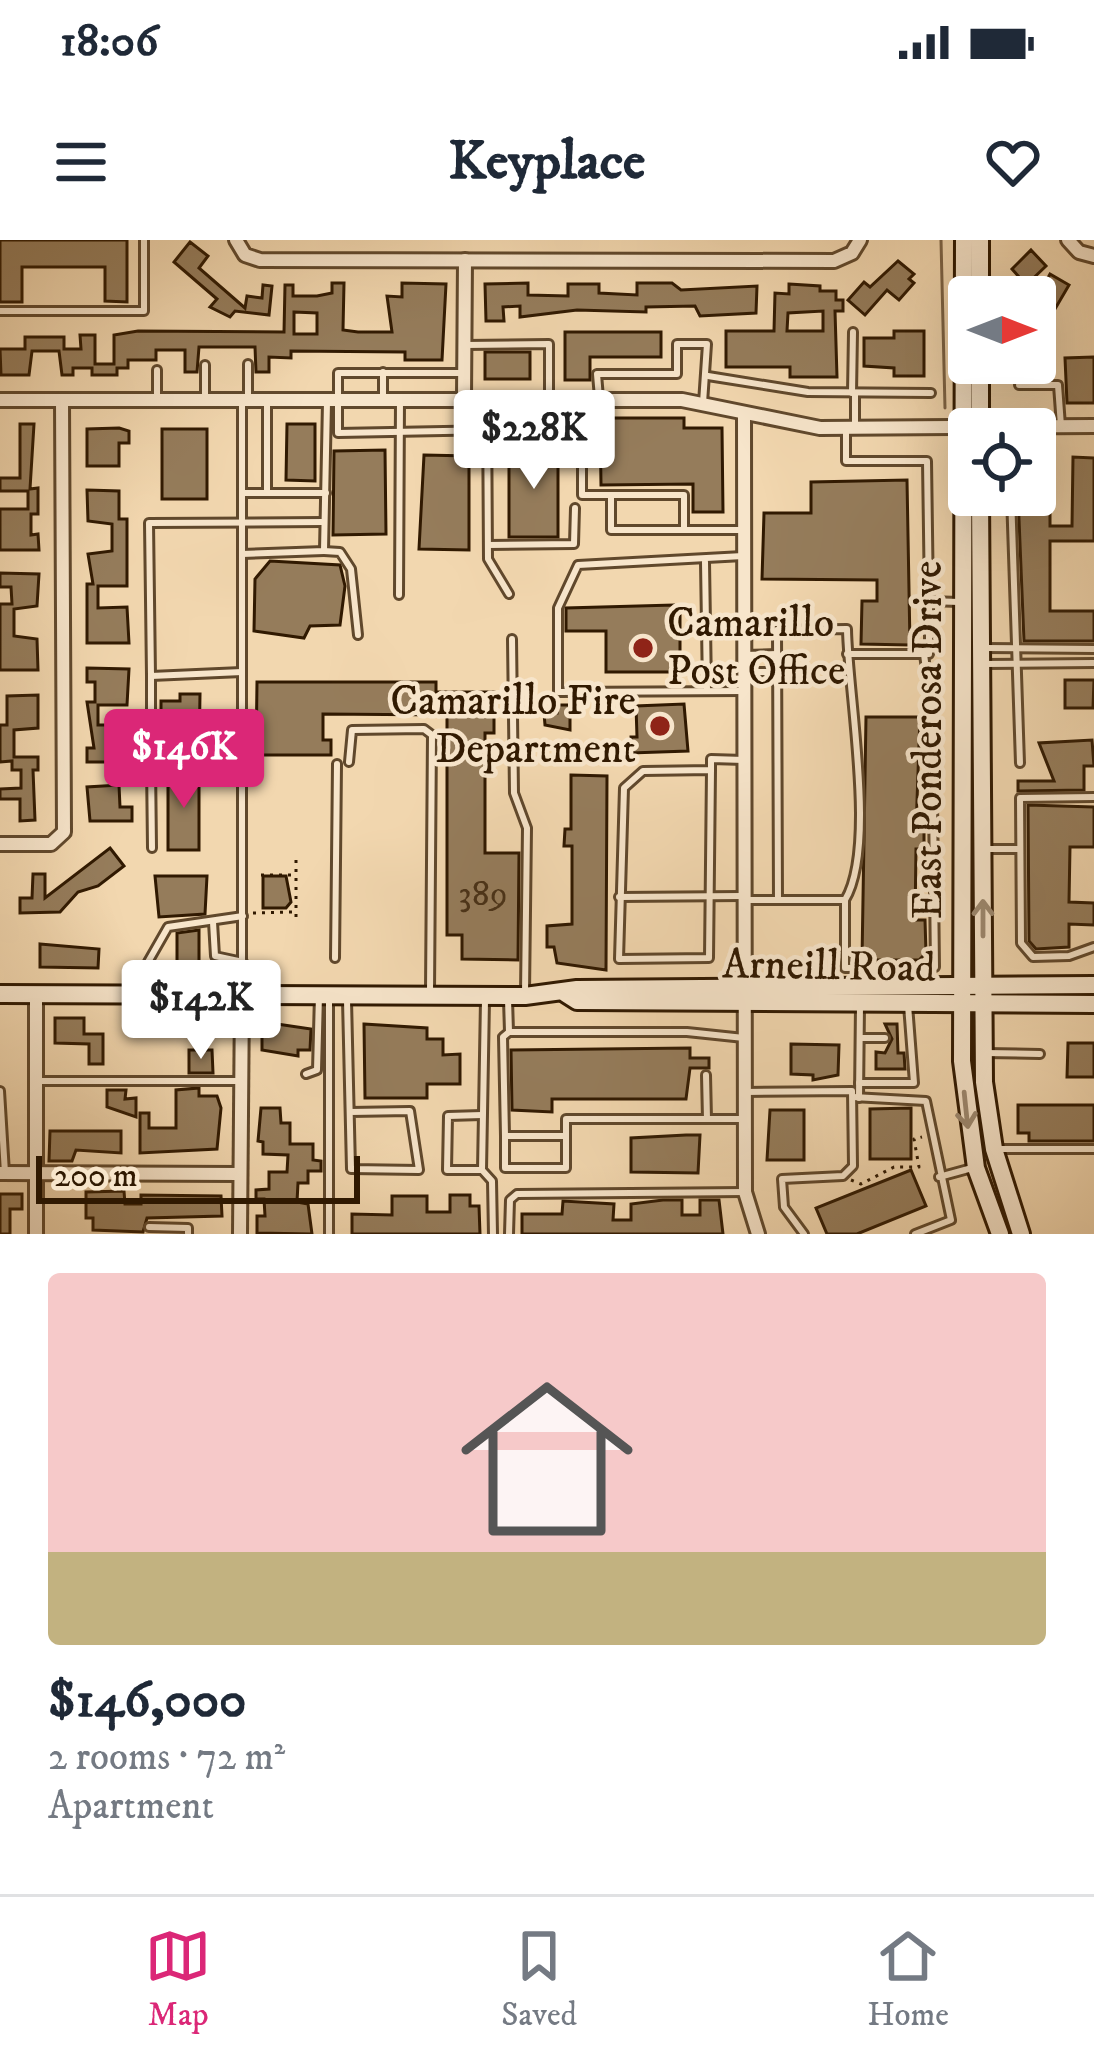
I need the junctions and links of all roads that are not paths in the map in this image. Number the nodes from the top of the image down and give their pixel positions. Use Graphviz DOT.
graph roads {
  1 [pos="144,240"];
  2 [pos="236,240"];
  3 [pos="964,240"];
  4 [pos="980,240"];
  5 [pos="858,244"];
  6 [pos="1072,245"];
  7 [pos="1094,256"];
  8 [pos="465,260"];
  9 [pos="980,276"];
  10 [pos="0,310"];
  11 [pos="853,332"];
  12 [pos="465,345"];
  13 [pos="206,364"];
  14 [pos="248,364"];
  15 [pos="158,370"];
  16 [pos="383,372"];
  17 [pos="465,373"];
  18 [pos="708,376"];
  19 [pos="1019,385"];
  20 [pos="854,393"];
  21 [pos="931,393"];
  22 [pos="332,398"];
  23 [pos="383,398"];
  24 [pos="400,398"];
  25 [pos="464,398"];
  26 [pos="487,398"];
  27 [pos="553,398"];
  28 [pos="599,398"];
  29 [pos="157,399"];
  30 [pos="205,399"];
  31 [pos="245,399"];
  32 [pos="267,399"];
  33 [pos="582,399"];
  34 [pos="0,400"];
  35 [pos="62,400"];
  36 [pos="703,403"];
  37 [pos="974,408"];
  38 [pos="744,414"];
  39 [pos="851,426"];
  40 [pos="1056,426"];
  41 [pos="1060,426"];
  42 [pos="1094,426"];
  43 [pos="948,427"];
  44 [pos="486,431"];
  45 [pos="400,432"];
  46 [pos="242,494"];
  47 [pos="267,494"];
  48 [pos="326,494"];
  49 [pos="611,495"];
  50 [pos="575,508"];
  51 [pos="970,516"];
  52 [pos="980,516"];
  53 [pos="1011,516"];
  54 [pos="324,522"];
  55 [pos="243,523"];
  56 [pos="684,530"];
  57 [pos="743,530"];
  58 [pos="488,545"];
  59 [pos="324,551"];
  60 [pos="242,554"];
  61 [pos="743,556"];
  62 [pos="705,560"];
  63 [pos="509,594"];
  64 [pos="399,595"];
  65 [pos="929,601"];
  66 [pos="965,602"];
  67 [pos="358,635"];
  68 [pos="512,639"];
  69 [pos="1012,648"];
  70 [pos="1094,649"];
  71 [pos="848,654"];
  72 [pos="925,654"];
  73 [pos="743,655"];
  74 [pos="777,655"];
  75 [pos="981,656"];
  76 [pos="1018,662"];
  77 [pos="1094,663"];
  78 [pos="242,672"];
  79 [pos="743,672"];
  80 [pos="777,672"];
  81 [pos="152,676"];
  82 [pos="707,690"];
  83 [pos="744,691"];
  84 [pos="744,760"];
  85 [pos="349,762"];
  86 [pos="1020,763"];
  87 [pos="151,764"];
  88 [pos="242,764"];
  89 [pos="338,764"];
  90 [pos="711,770"];
  91 [pos="1094,797"];
  92 [pos="0,844"];
  93 [pos="152,848"];
  94 [pos="983,849"];
  95 [pos="1020,849"];
  96 [pos="710,896"];
  97 [pos="620,897"];
  98 [pos="742,898"];
  99 [pos="778,900"];
  100 [pos="845,900"];
  101 [pos="247,915"];
  102 [pos="213,922"];
  103 [pos="1094,947"];
  104 [pos="335,958"];
  105 [pos="243,962"];
  106 [pos="1094,986"];
  107 [pos="0,994"];
  108 [pos="36,994"];
  109 [pos="147,994"];
  110 [pos="242,994"];
  111 [pos="744,994"];
  112 [pos="331,995"];
  113 [pos="485,996"];
  114 [pos="517,996"];
  115 [pos="964,996"];
  116 [pos="984,996"];
  117 [pos="430,997"];
  118 [pos="860,1004"];
  119 [pos="1094,1004"];
  120 [pos="908,1005"];
  121 [pos="509,1032"];
  122 [pos="744,1038"];
  123 [pos="860,1038"];
  124 [pos="885,1038"];
  125 [pos="898,1038"];
  126 [pos="908,1038"];
  127 [pos="983,1053"];
  128 [pos="1040,1054"];
  129 [pos="306,1074"];
  130 [pos="706,1075"];
  131 [pos="38,1081"];
  132 [pos="240,1081"];
  133 [pos="859,1083"];
  134 [pos="0,1091"];
  135 [pos="744,1092"];
  136 [pos="856,1097"];
  137 [pos="350,1112"];
  138 [pos="482,1115"];
  139 [pos="707,1119"];
  140 [pos="744,1119"];
  141 [pos="505,1136"];
  142 [pos="566,1136"];
  143 [pos="1094,1149"];
  144 [pos="994,1150"];
  145 [pos="976,1168"];
  146 [pos="482,1170"];
  147 [pos="37,1172"];
  148 [pos="2,1173"];
  149 [pos="240,1174"];
  150 [pos="938,1177"];
  151 [pos="745,1192"];
  152 [pos="149,1227"];
  153 [pos="36,1234"];
  154 [pos="188,1234"];
  155 [pos="240,1234"];
  156 [pos="328,1234"];
  157 [pos="493,1234"];
  158 [pos="509,1234"];
  159 [pos="758,1234"];
  160 [pos="804,1234"];
  161 [pos="915,1234"];
  162 [pos="1004,1234"];
  163 [pos="1022,1234"];
  1 -- 10 [label="lane"];
  2 -- 8 [label="street"];
  3 -- 37 [label="main road, East Ponderosa Drive"];
  4 -- 9 [label="main road"];
  5 -- 8 [label="street"];
  6 -- 7 [label="street"];
  8 -- 12 [label="street"];
  11 -- 20 [label="lane"];
  12 -- 17 [label="street"];
  12 -- 27 [label="lane"];
  13 -- 30 [label="lane"];
  14 -- 31 [label="lane"];
  15 -- 29 [label="lane"];
  16 -- 17 [label="lane"];
  16 -- 22 [label="lane"];
  16 -- 23 [label="lane"];
  17 -- 25 [label="street"];
  18 -- 20 [label="lane"];
  18 -- 28 [label="lane"];
  18 -- 36 [label="lane"];
  19 -- 41 [label="lane"];
  20 -- 21 [label="lane"];
  20 -- 39 [label="lane"];
  22 -- 23 [label="street"];
  22 -- 32 [label="street"];
  22 -- 45 [label="lane"];
  22 -- 48 [label="lane"];
  23 -- 24 [label="street"];
  24 -- 25 [label="street"];
  24 -- 45 [label="lane"];
  25 -- 26 [label="street"];
  26 -- 27 [label="street"];
  26 -- 44 [label="lane"];
  27 -- 33 [label="street"];
  27 -- 44 [label="lane"];
  28 -- 33 [label="street"];
  28 -- 36 [label="street"];
  29 -- 30 [label="street"];
  29 -- 35 [label="street"];
  30 -- 31 [label="street"];
  31 -- 32 [label="street"];
  31 -- 46 [label="lane"];
  32 -- 47 [label="lane"];
  33 -- 49 [label="lane"];
  34 -- 35 [label="street"];
  35 -- 92 [label="street"];
  36 -- 38 [label="street"];
  38 -- 39 [label="street"];
  38 -- 57 [label="street"];
  39 -- 43 [label="street"];
  39 -- 65 [label="lane"];
  40 -- 41 [label="street"];
  41 -- 42 [label="street"];
  44 -- 45 [label="lane"];
  44 -- 58 [label="lane"];
  45 -- 64 [label="lane"];
  46 -- 47 [label="lane"];
  46 -- 55 [label="lane"];
  47 -- 48 [label="lane"];
  48 -- 54 [label="lane"];
  49 -- 56 [label="lane"];
  49 -- 56 [label="lane"];
  50 -- 58 [label="lane"];
  51 -- 66 [label="main road, East Ponderosa Drive"];
  52 -- 75 [label="main road, East Ponderosa Drive"];
  53 -- 69 [label="lane"];
  54 -- 55 [label="lane"];
  54 -- 59 [label="lane"];
  55 -- 60 [label="lane"];
  55 -- 81 [label="lane"];
  56 -- 57 [label="lane"];
  57 -- 61 [label="street"];
  58 -- 63 [label="lane"];
  59 -- 60 [label="lane"];
  59 -- 67 [label="lane"];
  60 -- 78 [label="lane"];
  61 -- 62 [label="lane"];
  61 -- 73 [label="street"];
  62 -- 82 [label="lane"];
  62 -- 82 [label="lane"];
  65 -- 66 [label="lane"];
  65 -- 72 [label="lane"];
  66 -- 115 [label="main road, East Ponderosa Drive"];
  68 -- 114 [label="lane"];
  69 -- 70 [label="lane"];
  69 -- 75 [label="lane"];
  69 -- 76 [label="lane"];
  71 -- 72 [label="lane"];
  71 -- 74 [label="lane"];
  71 -- 100 [label="lane"];
  72 -- 100 [label="lane"];
  73 -- 74 [label="lane"];
  73 -- 79 [label="street"];
  74 -- 80 [label="lane"];
  75 -- 76 [label="lane"];
  75 -- 94 [label="main road, East Ponderosa Drive"];
  76 -- 77 [label="lane"];
  76 -- 86 [label="lane"];
  78 -- 81 [label="lane"];
  78 -- 88 [label="lane"];
  79 -- 80 [label="lane"];
  79 -- 83 [label="street"];
  80 -- 99 [label="lane"];
  81 -- 87 [label="lane"];
  82 -- 83 [label="lane"];
  83 -- 84 [label="street"];
  84 -- 90 [label="lane"];
  84 -- 98 [label="street"];
  85 -- 117 [label="lane"];
  87 -- 88 [label="lane"];
  87 -- 93 [label="lane"];
  88 -- 101 [label="lane"];
  89 -- 104 [label="lane"];
  90 -- 96 [label="lane"];
  90 -- 97 [label="lane"];
  91 -- 95 [label="lane"];
  94 -- 95 [label="lane"];
  116 -- 94 [label="main road, East Ponderosa Drive, one-way"];
  95 -- 103 [label="lane"];
  96 -- 97 [label="lane"];
  96 -- 97 [label="lane"];
  96 -- 98 [label="lane"];
  98 -- 99 [label="lane"];
  98 -- 111 [label="street"];
  99 -- 100 [label="lane"];
  101 -- 102 [label="lane"];
  101 -- 105 [label="lane"];
  102 -- 105 [label="lane"];
  102 -- 109 [label="lane"];
  105 -- 110 [label="lane"];
  106 -- 116 [label="main road, Arneill Road"];
  107 -- 108 [label="main road, Arneill Road"];
  108 -- 109 [label="main road, Arneill Road"];
  108 -- 131 [label="street"];
  109 -- 110 [label="main road, Arneill Road"];
  110 -- 112 [label="main road, Arneill Road"];
  110 -- 132 [label="street"];
  111 -- 114 [label="main road, Arneill Road"];
  111 -- 115 [label="main road, Arneill Road"];
  111 -- 118 [label="main road, Arneill Road"];
  111 -- 122 [label="street"];
  112 -- 117 [label="main road, Arneill Road"];
  112 -- 129 [label="lane"];
  112 -- 137 [label="lane"];
  112 -- 156 [label="lane"];
  113 -- 114 [label="main road, Arneill Road"];
  113 -- 117 [label="main road, Arneill Road"];
  113 -- 138 [label="lane"];
  114 -- 121 [label="lane"];
  115 -- 116 [label="main road, Arneill Road"];
  115 -- 120 [label="main road, Arneill Road"];
  115 -- 145 [label="main road, East Ponderosa Drive, one-way"];
  116 -- 119 [label="main road, Arneill Road"];
  116 -- 127 [label="main road, East Ponderosa Drive"];
  118 -- 120 [label="main road, Arneill Road"];
  118 -- 123 [label="lane"];
  120 -- 126 [label="lane"];
  121 -- 122 [label="lane"];
  121 -- 141 [label="lane"];
  122 -- 135 [label="street"];
  123 -- 124 [label="lane"];
  123 -- 133 [label="lane"];
  125 -- 126 [label="lane"];
  126 -- 133 [label="lane"];
  127 -- 128 [label="lane"];
  127 -- 144 [label="main road, East Ponderosa Drive"];
  130 -- 139 [label="lane"];
  131 -- 132 [label="lane"];
  131 -- 147 [label="street"];
  132 -- 149 [label="street"];
  133 -- 136 [label="lane"];
  134 -- 148 [label="lane"];
  135 -- 136 [label="lane"];
  135 -- 140 [label="street"];
  136 -- 150 [label="lane"];
  136 -- 160 [label="lane"];
  137 -- 137 [label="lane"];
  138 -- 146 [label="lane"];
  138 -- 146 [label="lane"];
  139 -- 140 [label="lane"];
  139 -- 142 [label="lane"];
  140 -- 151 [label="street"];
  141 -- 142 [label="lane"];
  141 -- 142 [label="lane"];
  143 -- 144 [label="lane"];
  144 -- 163 [label="main road, East Ponderosa Drive"];
  145 -- 150 [label="lane"];
  145 -- 162 [label="main road, East Ponderosa Drive"];
  146 -- 157 [label="lane"];
  147 -- 148 [label="street"];
  147 -- 149 [label="street"];
  147 -- 153 [label="street"];
  149 -- 155 [label="street"];
  150 -- 161 [label="lane"];
  151 -- 158 [label="lane"];
  151 -- 159 [label="street"];
  152 -- 154 [label="lane"];
}
